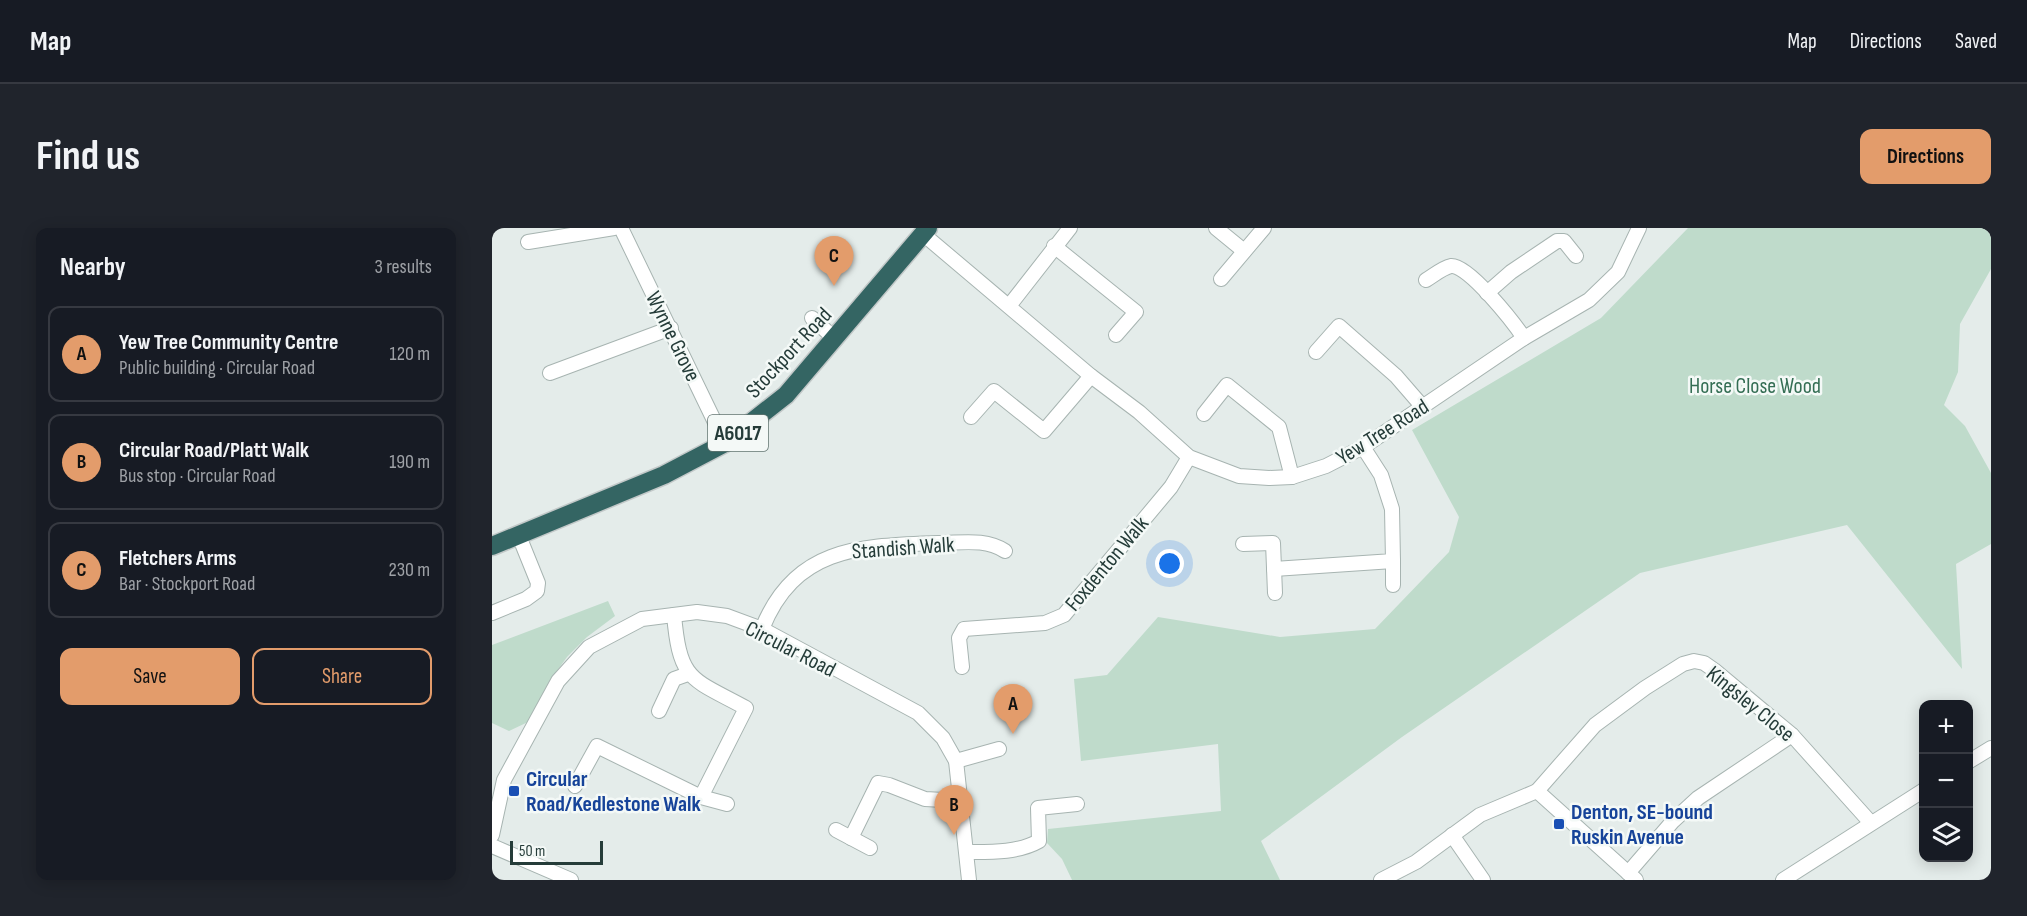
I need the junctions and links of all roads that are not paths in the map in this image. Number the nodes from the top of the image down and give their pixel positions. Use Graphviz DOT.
graph roads {
  1 [pos="614,228"];
  2 [pos="621,228"];
  3 [pos="1070,228"];
  4 [pos="1216,228"];
  5 [pos="1264,228"];
  6 [pos="1639,228"];
  7 [pos="925,231"];
  8 [pos="528,242"];
  9 [pos="1054,246"];
  10 [pos="1244,251"];
  11 [pos="1576,256"];
  12 [pos="1221,279"];
  13 [pos="1425,280"];
  14 [pos="1487,293"];
  15 [pos="1009,306"];
  16 [pos="812,318"];
  17 [pos="670,328"];
  18 [pos="1116,335"];
  19 [pos="1524,338"];
  20 [pos="835,339"];
  21 [pos="1316,352"];
  22 [pos="550,373"];
  23 [pos="1091,376"];
  24 [pos="1422,406"];
  25 [pos="1204,414"];
  26 [pos="971,417"];
  27 [pos="725,444"];
  28 [pos="1364,447"];
  29 [pos="1190,457"];
  30 [pos="1292,477"];
  31 [pos="519,536"];
  32 [pos="1243,544"];
  33 [pos="492,546"];
  34 [pos="1005,551"];
  35 [pos="1393,561"];
  36 [pos="1274,569"];
  37 [pos="1394,585"];
  38 [pos="1275,593"];
  39 [pos="492,613"];
  40 [pos="674,615"];
  41 [pos="762,629"];
  42 [pos="962,667"];
  43 [pos="688,674"];
  44 [pos="659,711"];
  45 [pos="1792,735"];
  46 [pos="1991,748"];
  47 [pos="999,749"];
  48 [pos="1973,759"];
  49 [pos="956,761"];
  50 [pos="498,777"];
  51 [pos="575,786"];
  52 [pos="1537,791"];
  53 [pos="1919,793"];
  54 [pos="701,797"];
  55 [pos="962,801"];
  56 [pos="727,804"];
  57 [pos="1077,804"];
  58 [pos="1871,823"];
  59 [pos="836,830"];
  60 [pos="492,835"];
  61 [pos="1452,835"];
  62 [pos="851,838"];
  63 [pos="492,846"];
  64 [pos="870,848"];
  65 [pos="967,852"];
  66 [pos="1632,876"];
  67 [pos="1789,878"];
  68 [pos="571,880"];
  69 [pos="969,880"];
  70 [pos="1381,880"];
  71 [pos="1483,880"];
  1 -- 8 [label="street"];
  2 -- 17 [label="street, Wynne Grove"];
  3 -- 9 [label="street"];
  4 -- 10 [label="street"];
  5 -- 10 [label="street"];
  6 -- 19 [label="street, Yew Tree Road"];
  7 -- 15 [label="street, Yew Tree Road"];
  7 -- 20 [label="highway, Stockport Road / A6017"];
  9 -- 15 [label="street"];
  9 -- 18 [label="street"];
  10 -- 12 [label="street"];
  11 -- 14 [label="street"];
  13 -- 14 [label="street"];
  14 -- 19 [label="street"];
  15 -- 23 [label="street, Yew Tree Road"];
  16 -- 20 [label="street"];
  17 -- 22 [label="street"];
  17 -- 27 [label="street, Wynne Grove"];
  19 -- 24 [label="street, Yew Tree Road"];
  20 -- 27 [label="highway, Stockport Road / A6017"];
  21 -- 24 [label="street"];
  23 -- 26 [label="street"];
  23 -- 29 [label="street, Yew Tree Road"];
  24 -- 28 [label="street, Yew Tree Road"];
  25 -- 30 [label="street"];
  27 -- 31 [label="highway, Stockport Road / A6017"];
  28 -- 30 [label="street, Yew Tree Road"];
  28 -- 35 [label="street"];
  29 -- 30 [label="street, Yew Tree Road"];
  29 -- 42 [label="street, Foxdenton Walk"];
  31 -- 33 [label="highway, Stockport Road / A6017"];
  31 -- 39 [label="street"];
  32 -- 36 [label="street"];
  34 -- 41 [label="street, Standish Walk"];
  35 -- 36 [label="street"];
  35 -- 37 [label="street"];
  36 -- 38 [label="street"];
  40 -- 41 [label="street, Circular Road"];
  40 -- 43 [label="street"];
  40 -- 50 [label="street, Circular Road"];
  41 -- 49 [label="street, Circular Road"];
  43 -- 44 [label="street"];
  43 -- 54 [label="street"];
  45 -- 52 [label="street, Kingsley Close"];
  45 -- 58 [label="street, Kingsley Close"];
  45 -- 66 [label="street"];
  46 -- 48 [label="street"];
  47 -- 49 [label="street"];
  49 -- 55 [label="street, Circular Road"];
  50 -- 60 [label="street, Circular Road"];
  51 -- 54 [label="street"];
  52 -- 61 [label="street"];
  52 -- 66 [label="street"];
  53 -- 58 [label="street"];
  54 -- 56 [label="street"];
  55 -- 62 [label="street"];
  55 -- 65 [label="street, Circular Road"];
  57 -- 65 [label="street"];
  58 -- 67 [label="street"];
  59 -- 62 [label="street"];
  61 -- 70 [label="street"];
  61 -- 71 [label="street"];
  62 -- 64 [label="street"];
  63 -- 68 [label="street"];
  65 -- 69 [label="street, Circular Road"];
}
